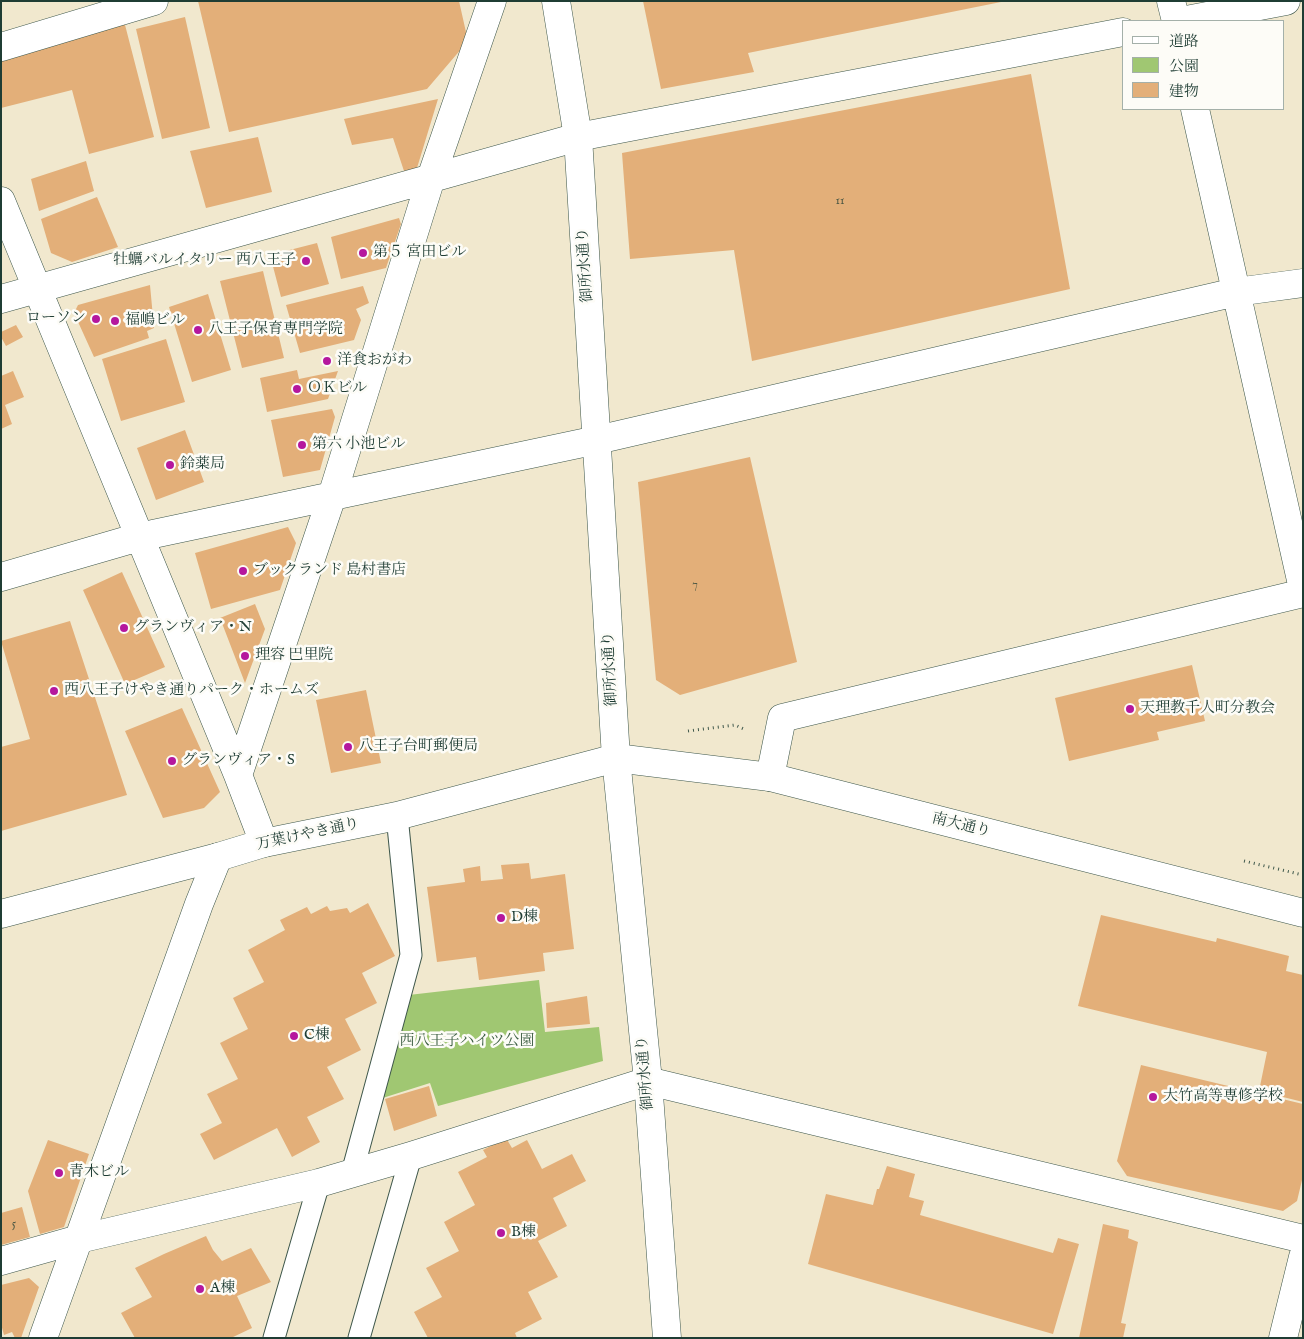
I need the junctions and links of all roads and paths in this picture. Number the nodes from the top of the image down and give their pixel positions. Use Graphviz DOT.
graph roads {
  1 [pos="154,1"];
  2 [pos="492,1"];
  3 [pos="556,1"];
  4 [pos="1171,1"];
  5 [pos="1286,1"];
  6 [pos="1176,20"];
  7 [pos="1186,20"];
  8 [pos="1122,32"];
  9 [pos="1,47"];
  10 [pos="1195,110"];
  11 [pos="578,136"];
  12 [pos="430,178"];
  13 [pos="1,201"];
  14 [pos="1303,283"];
  15 [pos="37,290"];
  16 [pos="1236,292"];
  17 [pos="1,299"];
  18 [pos="597,440"];
  19 [pos="332,496"];
  20 [pos="139,537"];
  21 [pos="1,577"];
  22 [pos="1303,591"];
  23 [pos="616,758"];
  24 [pos="238,775"];
  25 [pos="770,777"];
  26 [pos="397,816"];
  27 [pos="264,843"];
  28 [pos="218,858"];
  29 [pos="1303,913"];
  30 [pos="1,914"];
  31 [pos="648,1081"];
  32 [pos="412,1156"];
  33 [pos="352,1173"];
  34 [pos="320,1183"];
  35 [pos="79,1239"];
  36 [pos="1303,1239"];
  37 [pos="1303,1257"];
  38 [pos="1,1261"];
  39 [pos="43,1338"];
  40 [pos="274,1338"];
  41 [pos="359,1338"];
  42 [pos="667,1338"];
  43 [pos="1283,1338"];
  1 -- 9 [label="street"];
  2 -- 12 [label="street"];
  3 -- 11 [label="street, 御所水通り"];
  4 -- 6 [label="street"];
  5 -- 7 [label="street"];
  8 -- 11 [label="street"];
  10 -- 16 [label="street"];
  11 -- 12 [label="street"];
  11 -- 18 [label="street, 御所水通り"];
  12 -- 15 [label="street"];
  12 -- 19 [label="street"];
  13 -- 15 [label="street"];
  14 -- 16 [label="street"];
  15 -- 17 [label="street"];
  15 -- 20 [label="street"];
  16 -- 18 [label="street"];
  16 -- 22 [label="street"];
  18 -- 19 [label="street"];
  18 -- 23 [label="street, 御所水通り"];
  19 -- 20 [label="street"];
  19 -- 24 [label="street"];
  20 -- 21 [label="street"];
  20 -- 24 [label="street"];
  22 -- 25 [label="street"];
  23 -- 25 [label="street, 南大通り"];
  23 -- 26 [label="street, 万葉けやき通り"];
  23 -- 31 [label="street, 御所水通り"];
  24 -- 27 [label="street"];
  25 -- 29 [label="street, 南大通り"];
  26 -- 27 [label="street, 万葉けやき通り"];
  26 -- 33 [label="lane"];
  27 -- 28 [label="street, 万葉けやき通り"];
  28 -- 30 [label="street, 万葉けやき通り"];
  28 -- 35 [label="street"];
  31 -- 32 [label="street"];
  31 -- 36 [label="street"];
  31 -- 42 [label="street, 御所水通り"];
  32 -- 33 [label="street"];
  32 -- 41 [label="lane"];
  33 -- 34 [label="street"];
  34 -- 35 [label="street"];
  34 -- 40 [label="lane"];
  35 -- 38 [label="street"];
  35 -- 39 [label="street"];
  37 -- 43 [label="street"];
}
